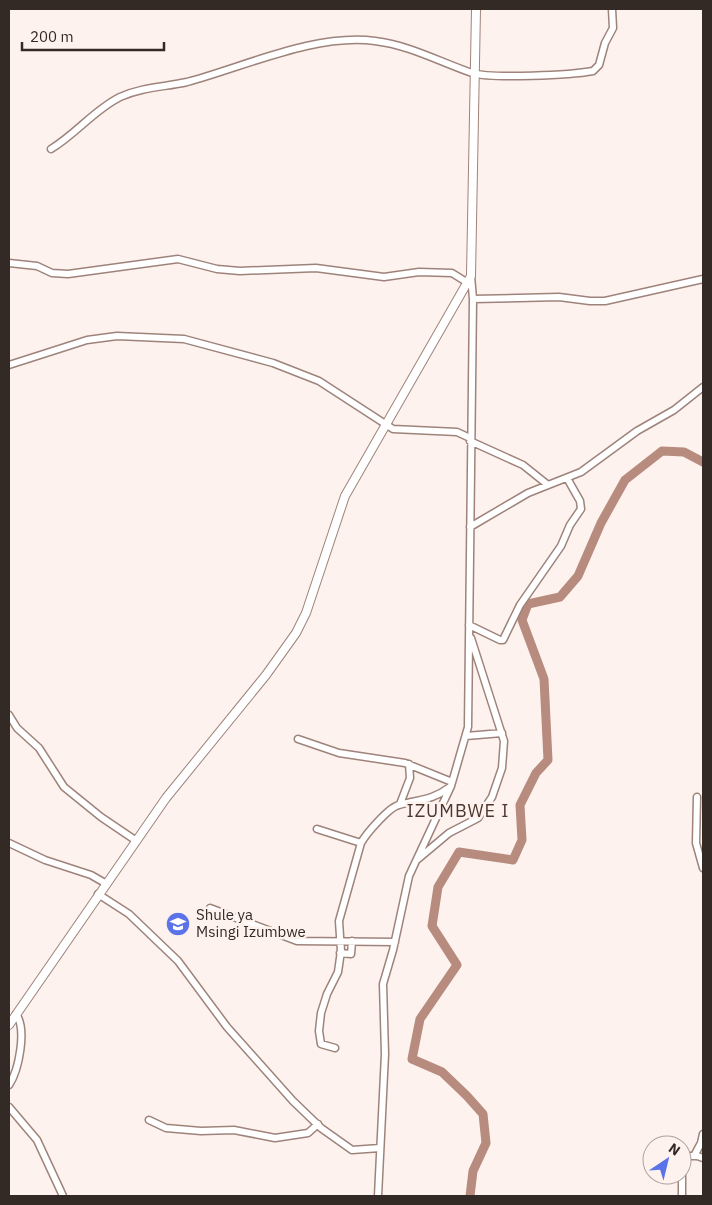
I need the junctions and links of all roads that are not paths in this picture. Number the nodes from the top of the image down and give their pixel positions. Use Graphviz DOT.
graph roads {
  1 [pos="476,9"];
  2 [pos="612,9"];
  3 [pos="475,74"];
  4 [pos="51,149"];
  5 [pos="9,263"];
  6 [pos="703,279"];
  7 [pos="469,280"];
  8 [pos="473,299"];
  9 [pos="9,365"];
  10 [pos="703,387"];
  11 [pos="386,425"];
  12 [pos="470,440"];
  13 [pos="567,478"];
  14 [pos="548,485"];
  15 [pos="470,528"];
  16 [pos="469,625"];
  17 [pos="469,636"];
  18 [pos="9,714"];
  19 [pos="502,733"];
  20 [pos="466,736"];
  21 [pos="298,739"];
  22 [pos="409,764"];
  23 [pos="451,784"];
  24 [pos="698,798"];
  25 [pos="400,804"];
  26 [pos="317,829"];
  27 [pos="135,840"];
  28 [pos="9,843"];
  29 [pos="361,843"];
  30 [pos="415,861"];
  31 [pos="703,868"];
  32 [pos="105,883"];
  33 [pos="98,894"];
  34 [pos="210,908"];
  35 [pos="340,941"];
  36 [pos="352,941"];
  37 [pos="395,942"];
  38 [pos="340,953"];
  39 [pos="16,1014"];
  40 [pos="9,1025"];
  41 [pos="335,1048"];
  42 [pos="9,1085"];
  43 [pos="9,1107"];
  44 [pos="149,1120"];
  45 [pos="318,1124"];
  46 [pos="703,1134"];
  47 [pos="380,1148"];
  48 [pos="694,1156"];
  49 [pos="703,1158"];
  50 [pos="63,1196"];
  51 [pos="378,1196"];
  1 -- 3 [label="main road"];
  2 -- 3 [label="street"];
  3 -- 4 [label="street"];
  3 -- 7 [label="main road"];
  5 -- 7 [label="street"];
  6 -- 8 [label="street"];
  7 -- 8 [label="street"];
  7 -- 11 [label="main road"];
  8 -- 12 [label="street"];
  9 -- 11 [label="street"];
  10 -- 13 [label="street"];
  11 -- 12 [label="street"];
  11 -- 27 [label="main road"];
  12 -- 14 [label="street"];
  12 -- 15 [label="street"];
  13 -- 14 [label="street"];
  13 -- 16 [label="street"];
  14 -- 15 [label="street"];
  15 -- 16 [label="street"];
  16 -- 17 [label="street"];
  17 -- 19 [label="street"];
  17 -- 20 [label="street"];
  18 -- 27 [label="street"];
  19 -- 20 [label="street"];
  19 -- 30 [label="street"];
  20 -- 23 [label="street"];
  21 -- 22 [label="street"];
  22 -- 23 [label="street"];
  22 -- 25 [label="street"];
  23 -- 25 [label="street"];
  23 -- 30 [label="street"];
  24 -- 31 [label="street"];
  25 -- 29 [label="street"];
  26 -- 29 [label="street"];
  27 -- 32 [label="main road"];
  28 -- 32 [label="street"];
  29 -- 35 [label="street"];
  30 -- 37 [label="street"];
  32 -- 33 [label="main road"];
  33 -- 39 [label="main road"];
  33 -- 45 [label="street"];
  34 -- 35 [label="street"];
  35 -- 36 [label="street"];
  35 -- 38 [label="street"];
  36 -- 37 [label="street"];
  36 -- 38 [label="street"];
  37 -- 47 [label="street"];
  38 -- 41 [label="street"];
  39 -- 40 [label="main road"];
  39 -- 42 [label="street"];
  43 -- 50 [label="street"];
  44 -- 45 [label="street"];
  45 -- 47 [label="street"];
  46 -- 48 [label="street"];
  47 -- 51 [label="street"];
  48 -- 49 [label="street"];
}
